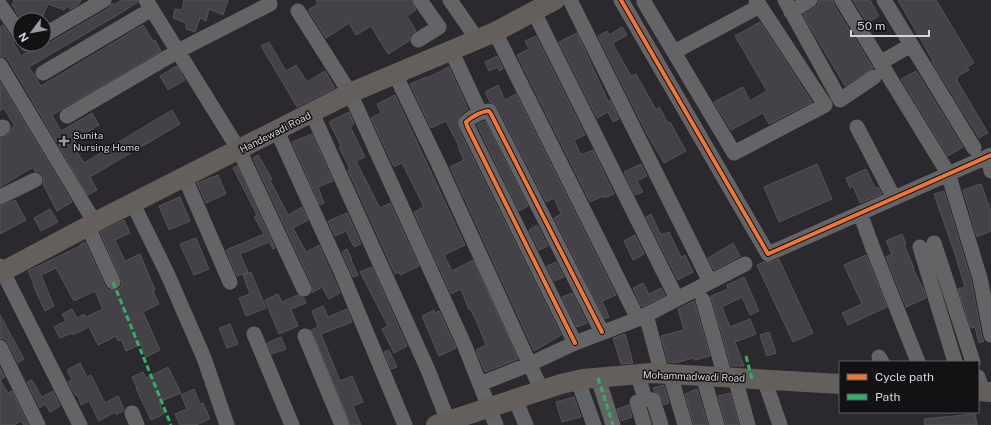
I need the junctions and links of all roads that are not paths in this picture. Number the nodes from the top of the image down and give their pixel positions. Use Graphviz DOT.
graph roads {
  1 [pos="104,0"];
  2 [pos="420,0"];
  3 [pos="450,0"];
  4 [pos="555,0"];
  5 [pos="570,0"];
  6 [pos="810,0"];
  7 [pos="842,0"];
  8 [pos="884,0"];
  9 [pos="646,1"];
  10 [pos="758,3"];
  11 [pos="149,4"];
  12 [pos="270,4"];
  13 [pos="0,5"];
  14 [pos="624,5"];
  15 [pos="788,6"];
  16 [pos="298,12"];
  17 [pos="534,12"];
  18 [pos="12,22"];
  19 [pos="52,30"];
  20 [pos="495,32"];
  21 [pos="477,39"];
  22 [pos="418,40"];
  23 [pos="911,45"];
  24 [pos="451,50"];
  25 [pos="178,51"];
  26 [pos="674,52"];
  27 [pos="880,63"];
  28 [pos="0,65"];
  29 [pos="43,73"];
  30 [pos="395,74"];
  31 [pos="874,77"];
  32 [pos="350,93"];
  33 [pos="477,106"];
  34 [pos="312,113"];
  35 [pos="67,116"];
  36 [pos="857,127"];
  37 [pos="277,130"];
  38 [pos="974,148"];
  39 [pos="239,150"];
  40 [pos="989,155"];
  41 [pos="991,171"];
  42 [pos="948,173"];
  43 [pos="185,178"];
  44 [pos="35,180"];
  45 [pos="0,197"];
  46 [pos="894,198"];
  47 [pos="133,204"];
  48 [pos="860,213"];
  49 [pos="91,225"];
  50 [pos="745,264"];
  51 [pos="1,270"];
  52 [pos="113,282"];
  53 [pos="230,282"];
  54 [pos="710,282"];
  55 [pos="304,289"];
  56 [pos="677,299"];
  57 [pos="703,300"];
  58 [pos="642,317"];
  59 [pos="602,332"];
  60 [pos="254,334"];
  61 [pos="991,335"];
  62 [pos="305,336"];
  63 [pos="575,343"];
  64 [pos="0,347"];
  65 [pos="918,361"];
  66 [pos="955,361"];
  67 [pos="973,361"];
  68 [pos="530,364"];
  69 [pos="638,374"];
  70 [pos="666,374"];
  71 [pos="702,376"];
  72 [pos="730,377"];
  73 [pos="598,378"];
  74 [pos="764,379"];
  75 [pos="578,381"];
  76 [pos="480,384"];
  77 [pos="839,384"];
  78 [pos="542,391"];
  79 [pos="645,399"];
  80 [pos="515,400"];
  81 [pos="492,416"];
  82 [pos="452,422"];
  83 [pos="38,425"];
  84 [pos="80,425"];
  85 [pos="227,425"];
  86 [pos="292,425"];
  87 [pos="342,425"];
  88 [pos="405,425"];
  89 [pos="526,425"];
  90 [pos="594,425"];
  91 [pos="613,425"];
  92 [pos="644,425"];
  93 [pos="661,425"];
  94 [pos="685,425"];
  95 [pos="717,425"];
  96 [pos="748,425"];
  97 [pos="780,425"];
  1 -- 19 [label="street"];
  2 -- 22 [label="street"];
  3 -- 21 [label="street"];
  4 -- 17 [label="main road, Handewadi Road"];
  5 -- 54 [label="street"];
  6 -- 15 [label="street"];
  7 -- 27 [label="street"];
  8 -- 23 [label="street"];
  9 -- 14 [label="street"];
  9 -- 26 [label="street"];
  10 -- 26 [label="street"];
  10 -- 26 [label="street"];
  11 -- 25 [label="street"];
  11 -- 29 [label="street"];
  12 -- 25 [label="street"];
  13 -- 18 [label="street"];
  14 -- 48 [label="street"];
  15 -- 31 [label="street"];
  16 -- 32 [label="street"];
  17 -- 20 [label="main road, Handewadi Road"];
  17 -- 56 [label="street"];
  20 -- 21 [label="main road, Handewadi Road"];
  20 -- 58 [label="street"];
  21 -- 24 [label="main road, Handewadi Road"];
  23 -- 27 [label="street"];
  23 -- 38 [label="street"];
  24 -- 30 [label="main road, Handewadi Road"];
  24 -- 33 [label="street"];
  25 -- 35 [label="street"];
  25 -- 39 [label="street"];
  27 -- 42 [label="street"];
  28 -- 49 [label="street"];
  30 -- 32 [label="main road, Handewadi Road"];
  30 -- 68 [label="street"];
  32 -- 34 [label="main road, Handewadi Road"];
  32 -- 76 [label="street"];
  34 -- 37 [label="main road, Handewadi Road"];
  34 -- 82 [label="street"];
  36 -- 46 [label="street"];
  37 -- 39 [label="main road, Handewadi Road"];
  37 -- 88 [label="street"];
  39 -- 43 [label="main road, Handewadi Road"];
  39 -- 55 [label="street"];
  40 -- 41 [label="street"];
  40 -- 42 [label="street"];
  42 -- 46 [label="street"];
  42 -- 61 [label="street"];
  43 -- 47 [label="main road, Handewadi Road"];
  43 -- 53 [label="street"];
  44 -- 45 [label="street"];
  46 -- 48 [label="street"];
  47 -- 49 [label="main road, Handewadi Road"];
  47 -- 85 [label="street"];
  48 -- 65 [label="street"];
  49 -- 51 [label="main road, Handewadi Road"];
  49 -- 52 [label="street"];
  50 -- 54 [label="street"];
  51 -- 84 [label="street"];
  54 -- 56 [label="street"];
  56 -- 58 [label="street"];
  57 -- 72 [label="street"];
  58 -- 59 [label="street"];
  58 -- 70 [label="street"];
  59 -- 63 [label="street"];
  59 -- 63 [label="street"];
  60 -- 86 [label="street"];
  62 -- 87 [label="street"];
  63 -- 68 [label="street"];
  64 -- 83 [label="street"];
  66 -- 67 [label="street"];
  68 -- 76 [label="street"];
  68 -- 78 [label="street"];
  69 -- 70 [label="main road, Mohammadwadi Road"];
  69 -- 73 [label="main road, Mohammadwadi Road"];
  69 -- 79 [label="street"];
  70 -- 71 [label="main road, Mohammadwadi Road"];
  70 -- 94 [label="street"];
  71 -- 72 [label="main road, Mohammadwadi Road"];
  71 -- 95 [label="street"];
  72 -- 74 [label="main road, Mohammadwadi Road"];
  72 -- 96 [label="street"];
  73 -- 75 [label="main road, Mohammadwadi Road"];
  73 -- 91 [label="street"];
  74 -- 77 [label="main road, Mohammadwadi Road"];
  74 -- 97 [label="street"];
  75 -- 78 [label="main road, Mohammadwadi Road"];
  75 -- 90 [label="street"];
  76 -- 81 [label="street"];
  78 -- 80 [label="main road, Mohammadwadi Road"];
  79 -- 92 [label="street"];
  79 -- 93 [label="street"];
  80 -- 81 [label="main road, Mohammadwadi Road"];
  80 -- 89 [label="street"];
  81 -- 82 [label="main road, Mohammadwadi Road"];
}
